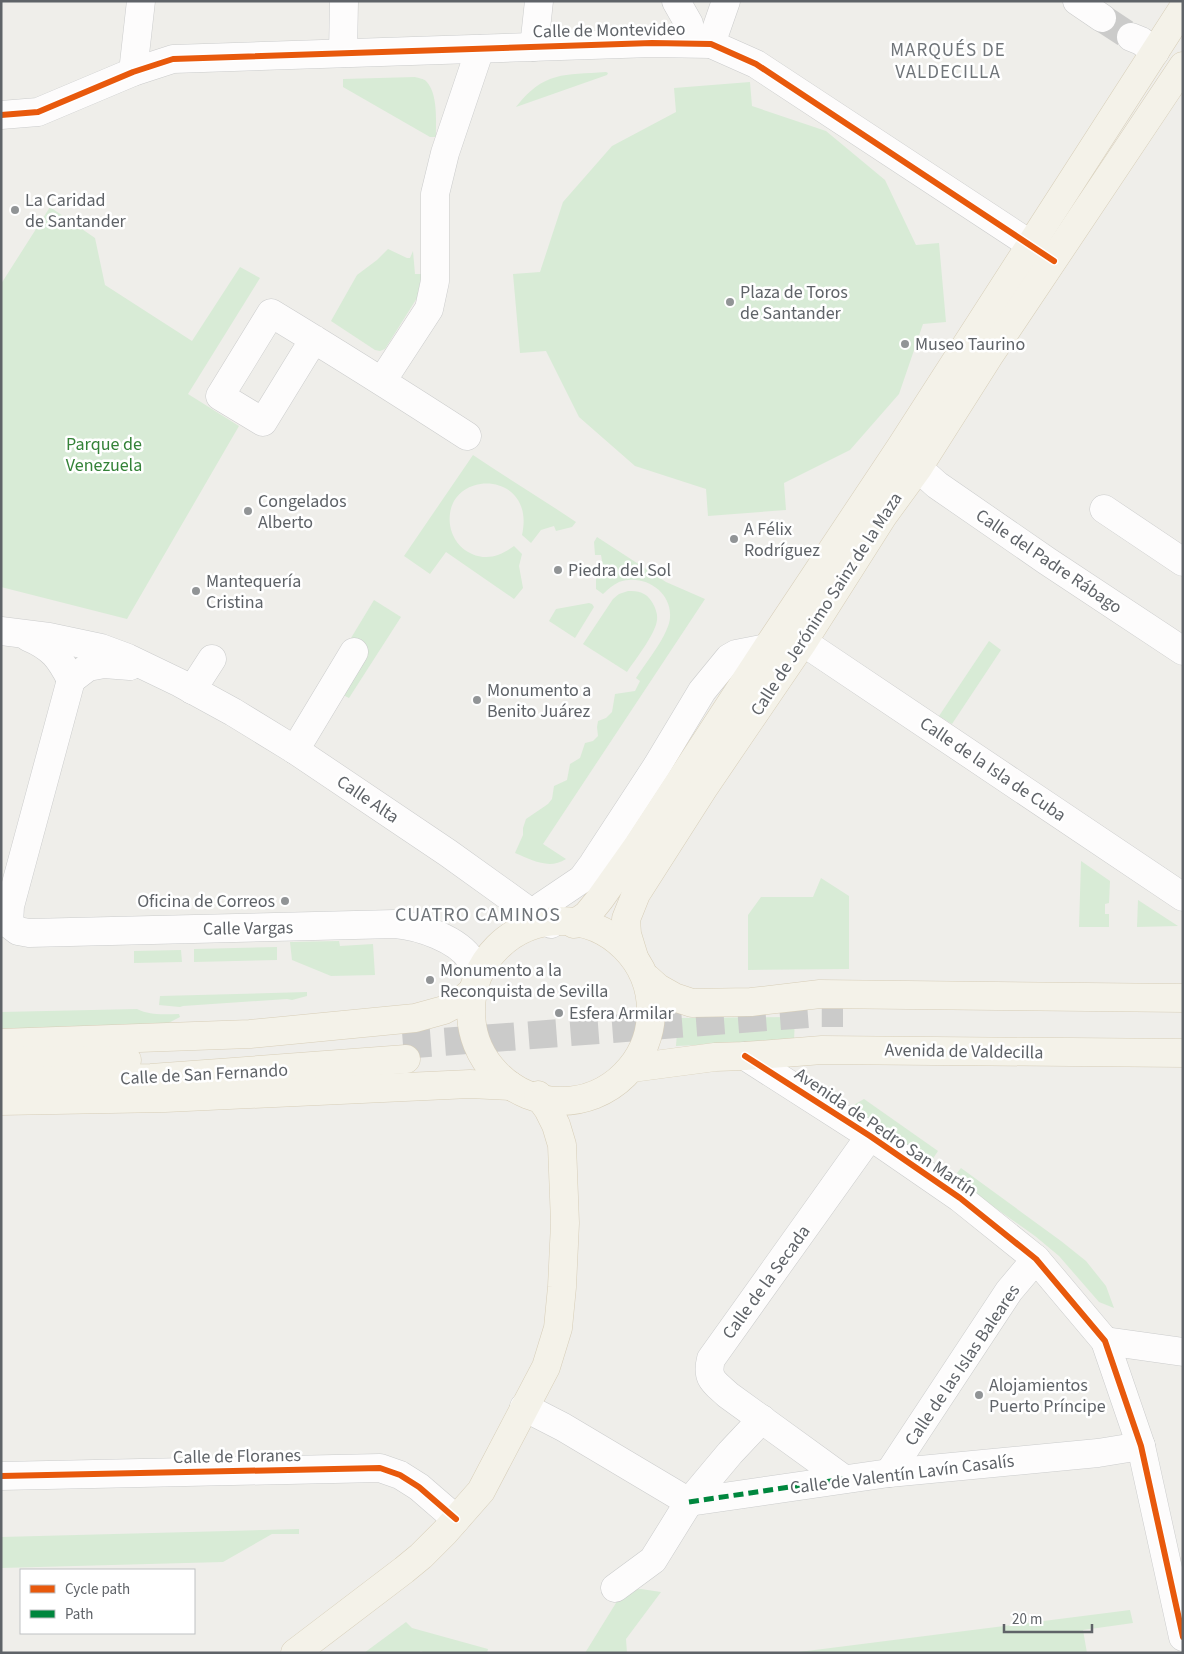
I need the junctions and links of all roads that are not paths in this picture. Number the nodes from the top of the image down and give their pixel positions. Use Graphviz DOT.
graph roads {
  1 [pos="141,1"];
  2 [pos="344,1"];
  3 [pos="539,1"];
  4 [pos="676,1"];
  5 [pos="726,1"];
  6 [pos="1077,1"];
  7 [pos="1183,8"];
  8 [pos="1102,18"];
  9 [pos="1131,37"];
  10 [pos="702,43"];
  11 [pos="534,47"];
  12 [pos="480,49"];
  13 [pos="1154,52"];
  14 [pos="343,53"];
  15 [pos="1183,66"];
  16 [pos="133,72"];
  17 [pos="1,115"];
  18 [pos="1030,244"];
  19 [pos="1054,261"];
  20 [pos="314,339"];
  21 [pos="382,381"];
  22 [pos="467,436"];
  23 [pos="918,468"];
  24 [pos="1104,509"];
  25 [pos="1183,562"];
  26 [pos="9,632"];
  27 [pos="803,642"];
  28 [pos="767,648"];
  29 [pos="1183,651"];
  30 [pos="354,652"];
  31 [pos="212,658"];
  32 [pos="71,680"];
  33 [pos="186,687"];
  34 [pos="295,750"];
  35 [pos="657,766"];
  36 [pos="655,818"];
  37 [pos="608,889"];
  38 [pos="1183,897"];
  39 [pos="556,918"];
  40 [pos="5,927"];
  41 [pos="641,968"];
  42 [pos="476,983"];
  43 [pos="1183,998"];
  44 [pos="1183,1015"];
  45 [pos="1183,1037"];
  46 [pos="1,1043"];
  47 [pos="1183,1053"];
  48 [pos="745,1056"];
  49 [pos="1,1061"];
  50 [pos="632,1068"];
  51 [pos="1,1082"];
  52 [pos="511,1086"];
  53 [pos="538,1095"];
  54 [pos="590,1097"];
  55 [pos="1,1101"];
  56 [pos="870,1136"];
  57 [pos="562,1145"];
  58 [pos="1036,1258"];
  59 [pos="1105,1341"];
  60 [pos="1183,1352"];
  61 [pos="524,1406"];
  62 [pos="762,1419"];
  63 [pos="1141,1446"];
  64 [pos="889,1473"];
  65 [pos="1,1476"];
  66 [pos="844,1479"];
  67 [pos="678,1495"];
  68 [pos="456,1519"];
  69 [pos="614,1588"];
  70 [pos="1183,1637"];
  71 [pos="306,1650"];
  1 -- 16 [label="street"];
  2 -- 14 [label="street"];
  3 -- 11 [label="street"];
  4 -- 10 [label="street"];
  5 -- 10 [label="street"];
  6 -- 8 [label="street"];
  7 -- 13 [label="main road, Calle de Jerónimo Sainz de la Maza"];
  9 -- 13 [label="street"];
  10 -- 11 [label="street, Calle de Montevideo"];
  10 -- 18 [label="street, Calle de Montevideo"];
  11 -- 12 [label="street, Calle de Montevideo"];
  12 -- 14 [label="street, Calle de Montevideo"];
  12 -- 21 [label="street"];
  13 -- 18 [label="main road, Calle de Jerónimo Sainz de la Maza"];
  14 -- 16 [label="street, Calle de Montevideo"];
  15 -- 19 [label="main road, Calle de Jerónimo Sainz de la Maza"];
  16 -- 17 [label="street, Calle de Montevideo"];
  18 -- 19 [label="street"];
  18 -- 28 [label="main road, Calle de Jerónimo Sainz de la Maza"];
  19 -- 23 [label="main road, Calle de Jerónimo Sainz de la Maza"];
  20 -- 21 [label="street"];
  21 -- 22 [label="street"];
  23 -- 27 [label="main road, Calle de Jerónimo Sainz de la Maza"];
  23 -- 29 [label="street, Calle del Padre Rábago"];
  24 -- 25 [label="street"];
  26 -- 32 [label="street, Calle Alta"];
  26 -- 33 [label="street, Calle Alta"];
  27 -- 38 [label="street, Calle de la Isla de Cuba"];
  27 -- 41 [label="main road, Calle de Jerónimo Sainz de la Maza"];
  28 -- 35 [label="street"];
  28 -- 36 [label="main road, Calle de Jerónimo Sainz de la Maza"];
  30 -- 34 [label="street"];
  31 -- 33 [label="street"];
  32 -- 33 [label="street, Calle Alta"];
  32 -- 40 [label="street"];
  33 -- 34 [label="street, Calle Alta"];
  34 -- 39 [label="street, Calle Alta"];
  35 -- 36 [label="street"];
  35 -- 39 [label="street"];
  36 -- 37 [label="main road, Calle de Jerónimo Sainz de la Maza"];
  37 -- 39 [label="street"];
  37 -- 39 [label="main road, Calle de Jerónimo Sainz de la Maza"];
  39 -- 41 [label="main road"];
  39 -- 42 [label="main road"];
  40 -- 42 [label="street, Calle Vargas"];
  41 -- 43 [label="main road"];
  41 -- 50 [label="main road, Calle de Jerónimo Sainz de la Maza"];
  42 -- 46 [label="main road"];
  42 -- 52 [label="main road"];
  44 -- 45 [label="main road, Avenida de Valdecilla"];
  47 -- 48 [label="main road, Avenida de Valdecilla"];
  48 -- 50 [label="main road, Avenida de Valdecilla"];
  48 -- 56 [label="street, Avenida de Pedro San Martín"];
  49 -- 51 [label="main road, Calle de San Fernando"];
  50 -- 54 [label="main road"];
  52 -- 53 [label="main road"];
  52 -- 55 [label="main road"];
  53 -- 54 [label="main road"];
  53 -- 57 [label="main road"];
  54 -- 57 [label="main road"];
  56 -- 58 [label="street, Avenida de Pedro San Martín"];
  56 -- 62 [label="street, Calle de la Secada"];
  57 -- 61 [label="main road"];
  58 -- 59 [label="street, Avenida de Pedro San Martín"];
  58 -- 64 [label="street, Calle de las Islas Baleares"];
  59 -- 60 [label="street"];
  59 -- 63 [label="street, Avenida de Pedro San Martín"];
  61 -- 67 [label="street"];
  61 -- 68 [label="main road"];
  62 -- 66 [label="street, Calle de la Secada"];
  62 -- 67 [label="street"];
  63 -- 64 [label="street, Calle de Valentín Lavín Casalís"];
  63 -- 70 [label="street, Avenida de Pedro San Martín"];
  64 -- 66 [label="street, Calle de Valentín Lavín Casalís"];
  65 -- 68 [label="street, Calle de Floranes"];
  66 -- 67 [label="street, Calle de Valentín Lavín Casalís"];
  67 -- 69 [label="street"];
  68 -- 71 [label="main road"];
}
